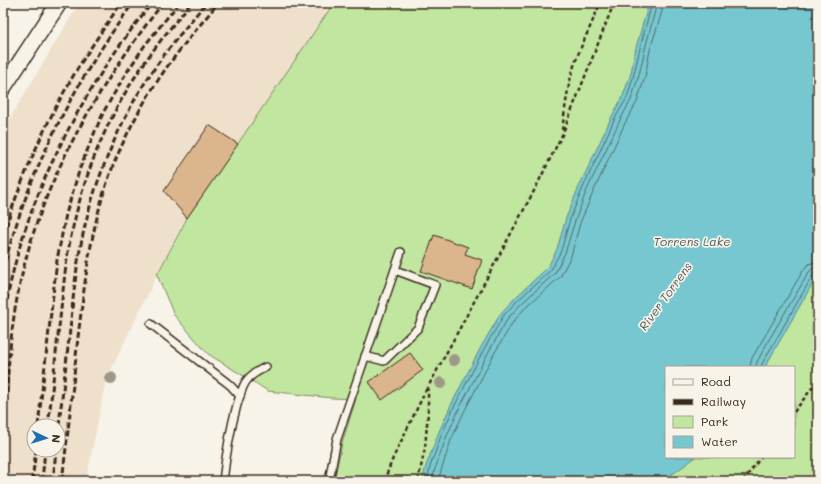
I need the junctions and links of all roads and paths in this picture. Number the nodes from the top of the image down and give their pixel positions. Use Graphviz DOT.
graph roads {
  1 [pos="60,3"];
  2 [pos="600,3"];
  3 [pos="614,3"];
  4 [pos="3,88"];
  5 [pos="562,135"];
  6 [pos="402,252"];
  7 [pos="395,270"];
  8 [pos="151,324"];
  9 [pos="365,356"];
  10 [pos="266,367"];
  11 [pos="818,380"];
  12 [pos="428,387"];
  13 [pos="240,396"];
  14 [pos="795,411"];
  15 [pos="760,458"];
  16 [pos="223,481"];
  17 [pos="329,481"];
  18 [pos="384,481"];
  19 [pos="418,481"];
  20 [pos="743,481"];
  1 -- 4 [label="street"];
  2 -- 5 [label="path"];
  3 -- 5 [label="path"];
  5 -- 12 [label="path"];
  6 -- 7 [label="lane"];
  7 -- 9 [label="lane"];
  7 -- 9 [label="lane"];
  8 -- 13 [label="lane"];
  9 -- 17 [label="lane"];
  10 -- 13 [label="lane"];
  11 -- 14 [label="path"];
  12 -- 18 [label="path"];
  12 -- 19 [label="path"];
  13 -- 16 [label="lane"];
  15 -- 20 [label="path"];
}
